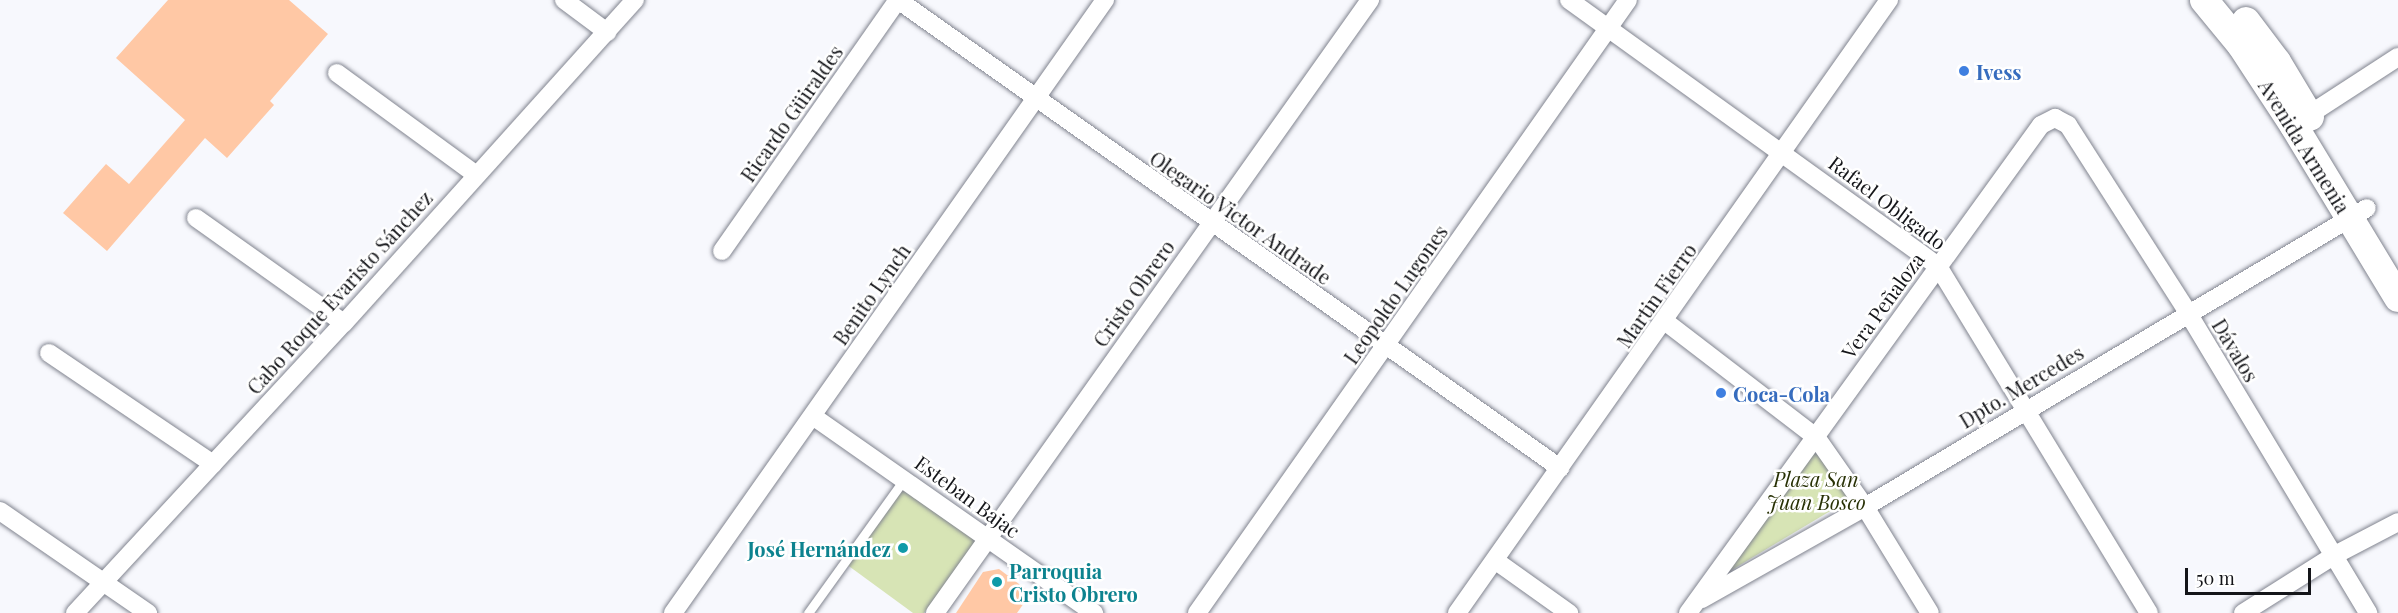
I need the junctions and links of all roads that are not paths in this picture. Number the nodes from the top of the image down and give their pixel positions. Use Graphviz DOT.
graph roads {
  1 [pos="564,0"];
  2 [pos="635,0"];
  3 [pos="898,0"];
  4 [pos="1105,0"];
  5 [pos="1370,0"];
  6 [pos="1569,0"];
  7 [pos="1628,0"];
  8 [pos="1888,0"];
  9 [pos="2204,0"];
  10 [pos="2229,0"];
  11 [pos="1609,28"];
  12 [pos="607,32"];
  13 [pos="2398,57"];
  14 [pos="338,73"];
  15 [pos="1035,98"];
  16 [pos="2055,118"];
  17 [pos="2301,120"];
  18 [pos="1784,152"];
  19 [pos="475,174"];
  20 [pos="2360,213"];
  21 [pos="196,218"];
  22 [pos="1210,223"];
  23 [pos="722,251"];
  24 [pos="2398,260"];
  25 [pos="1938,266"];
  26 [pos="2398,298"];
  27 [pos="2188,313"];
  28 [pos="1666,322"];
  29 [pos="344,323"];
  30 [pos="1386,346"];
  31 [pos="49,353"];
  32 [pos="2026,410"];
  33 [pos="814,417"];
  34 [pos="1816,437"];
  35 [pos="213,464"];
  36 [pos="1560,468"];
  37 [pos="905,478"];
  38 [pos="1865,507"];
  39 [pos="0,511"];
  40 [pos="2398,522"];
  41 [pos="988,539"];
  42 [pos="2333,556"];
  43 [pos="1496,561"];
  44 [pos="104,582"];
  45 [pos="1697,609"];
  46 [pos="75,613"];
  47 [pos="148,613"];
  48 [pos="673,613"];
  49 [pos="808,613"];
  50 [pos="935,613"];
  51 [pos="1094,613"];
  52 [pos="1197,613"];
  53 [pos="1457,613"];
  54 [pos="1569,613"];
  55 [pos="1930,613"];
  56 [pos="2149,613"];
  57 [pos="2243,613"];
  58 [pos="2368,613"];
  1 -- 12 [label="street"];
  2 -- 12 [label="street, Cabo Roque Evaristo Sánchez"];
  3 -- 15 [label="street, Olegario Victor Andrade"];
  3 -- 23 [label="street, Ricardo Güiraldes"];
  4 -- 15 [label="street, Benito Lynch"];
  5 -- 22 [label="street, Cristo Obrero"];
  6 -- 11 [label="street, Rafael Obligado"];
  7 -- 11 [label="street, Leopoldo Lugones"];
  8 -- 18 [label="street, Martin Fierro"];
  9 -- 17 [label="main road, Avenida Armenia"];
  10 -- 17 [label="main road, Avenida Armenia"];
  11 -- 18 [label="street, Rafael Obligado"];
  11 -- 30 [label="street, Leopoldo Lugones"];
  12 -- 19 [label="street, Cabo Roque Evaristo Sánchez"];
  13 -- 17 [label="street"];
  14 -- 19 [label="street"];
  15 -- 22 [label="street, Olegario Victor Andrade"];
  15 -- 33 [label="street, Benito Lynch"];
  16 -- 25 [label="street, Vera Peñaloza"];
  16 -- 27 [label="street, Dávalos"];
  17 -- 20 [label="main road, Avenida Armenia"];
  18 -- 25 [label="street, Rafael Obligado"];
  18 -- 28 [label="street, Martin Fierro"];
  19 -- 29 [label="street, Cabo Roque Evaristo Sánchez"];
  20 -- 24 [label="main road, Avenida Armenia"];
  20 -- 26 [label="main road, Avenida Armenia"];
  20 -- 27 [label="street, Dpto. Mercedes"];
  21 -- 29 [label="street"];
  22 -- 30 [label="street, Olegario Victor Andrade"];
  22 -- 41 [label="street, Cristo Obrero"];
  25 -- 32 [label="street, Rafael Obligado"];
  25 -- 34 [label="street, Vera Peñaloza"];
  27 -- 32 [label="street, Dpto. Mercedes"];
  27 -- 42 [label="street, Dávalos"];
  28 -- 34 [label="street"];
  28 -- 36 [label="street, Martin Fierro"];
  29 -- 35 [label="street, Cabo Roque Evaristo Sánchez"];
  30 -- 36 [label="street, Olegario Victor Andrade"];
  30 -- 52 [label="street, Leopoldo Lugones"];
  31 -- 35 [label="street"];
  32 -- 38 [label="street, Dpto. Mercedes"];
  32 -- 56 [label="street, Rafael Obligado"];
  33 -- 37 [label="street, Esteban Bajac"];
  33 -- 48 [label="street, Benito Lynch"];
  34 -- 38 [label="street"];
  34 -- 45 [label="street, Vera Peñaloza"];
  35 -- 44 [label="street, Cabo Roque Evaristo Sánchez"];
  36 -- 43 [label="street, Martin Fierro"];
  37 -- 41 [label="street, Esteban Bajac"];
  37 -- 49 [label="lane"];
  38 -- 45 [label="street, Dpto. Mercedes"];
  38 -- 55 [label="street"];
  39 -- 44 [label="street"];
  40 -- 42 [label="street"];
  41 -- 50 [label="street, Cristo Obrero"];
  41 -- 51 [label="street, Esteban Bajac"];
  42 -- 57 [label="street"];
  42 -- 58 [label="street, Dávalos"];
  43 -- 53 [label="street, Martin Fierro"];
  43 -- 54 [label="street"];
  44 -- 46 [label="street, Cabo Roque Evaristo Sánchez"];
  44 -- 47 [label="street"];
}
